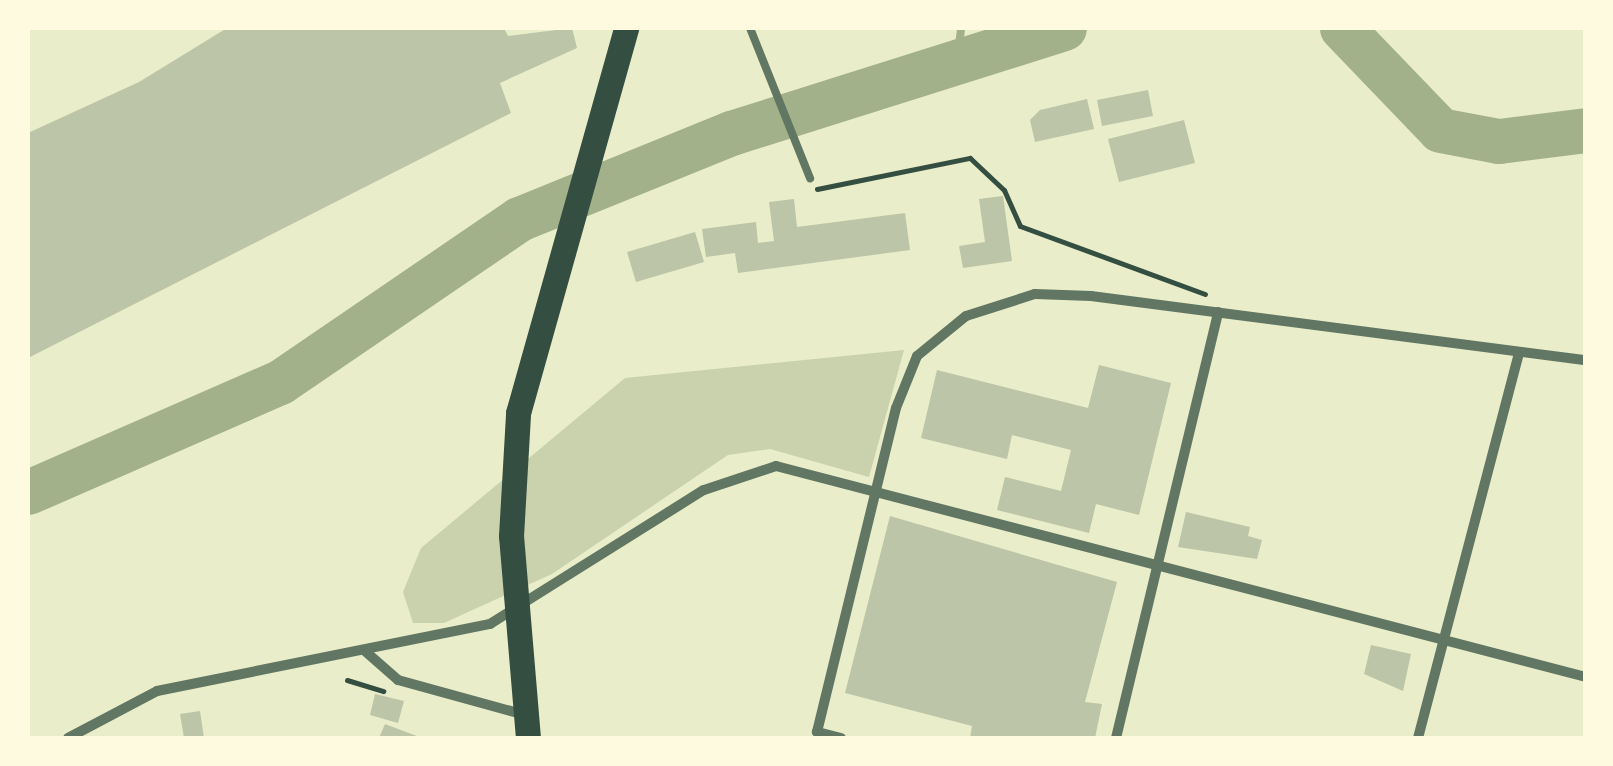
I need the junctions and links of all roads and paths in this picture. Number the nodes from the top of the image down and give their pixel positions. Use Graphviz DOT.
graph roads {
  1 [pos="626,28"];
  2 [pos="750,28"];
  3 [pos="810,178"];
  4 [pos="1218,312"];
  5 [pos="1518,356"];
  6 [pos="1586,360"];
  7 [pos="880,493"];
  8 [pos="1160,565"];
  9 [pos="1445,638"];
  10 [pos="365,651"];
  11 [pos="1586,677"];
  12 [pos="527,727"];
  13 [pos="68,738"];
  14 [pos="842,738"];
  15 [pos="1116,738"];
  16 [pos="1418,738"];
  1 -- 12 [label="main road"];
  2 -- 3 [label="lane"];
  3 -- 4 [label="path"];
  4 -- 5 [label="street"];
  4 -- 7 [label="street"];
  4 -- 8 [label="street"];
  5 -- 6 [label="street"];
  5 -- 9 [label="street"];
  7 -- 8 [label="street"];
  7 -- 10 [label="street"];
  7 -- 14 [label="street"];
  8 -- 9 [label="street"];
  8 -- 15 [label="street"];
  9 -- 11 [label="street"];
  9 -- 16 [label="street"];
  10 -- 12 [label="street"];
  10 -- 13 [label="street"];
}
